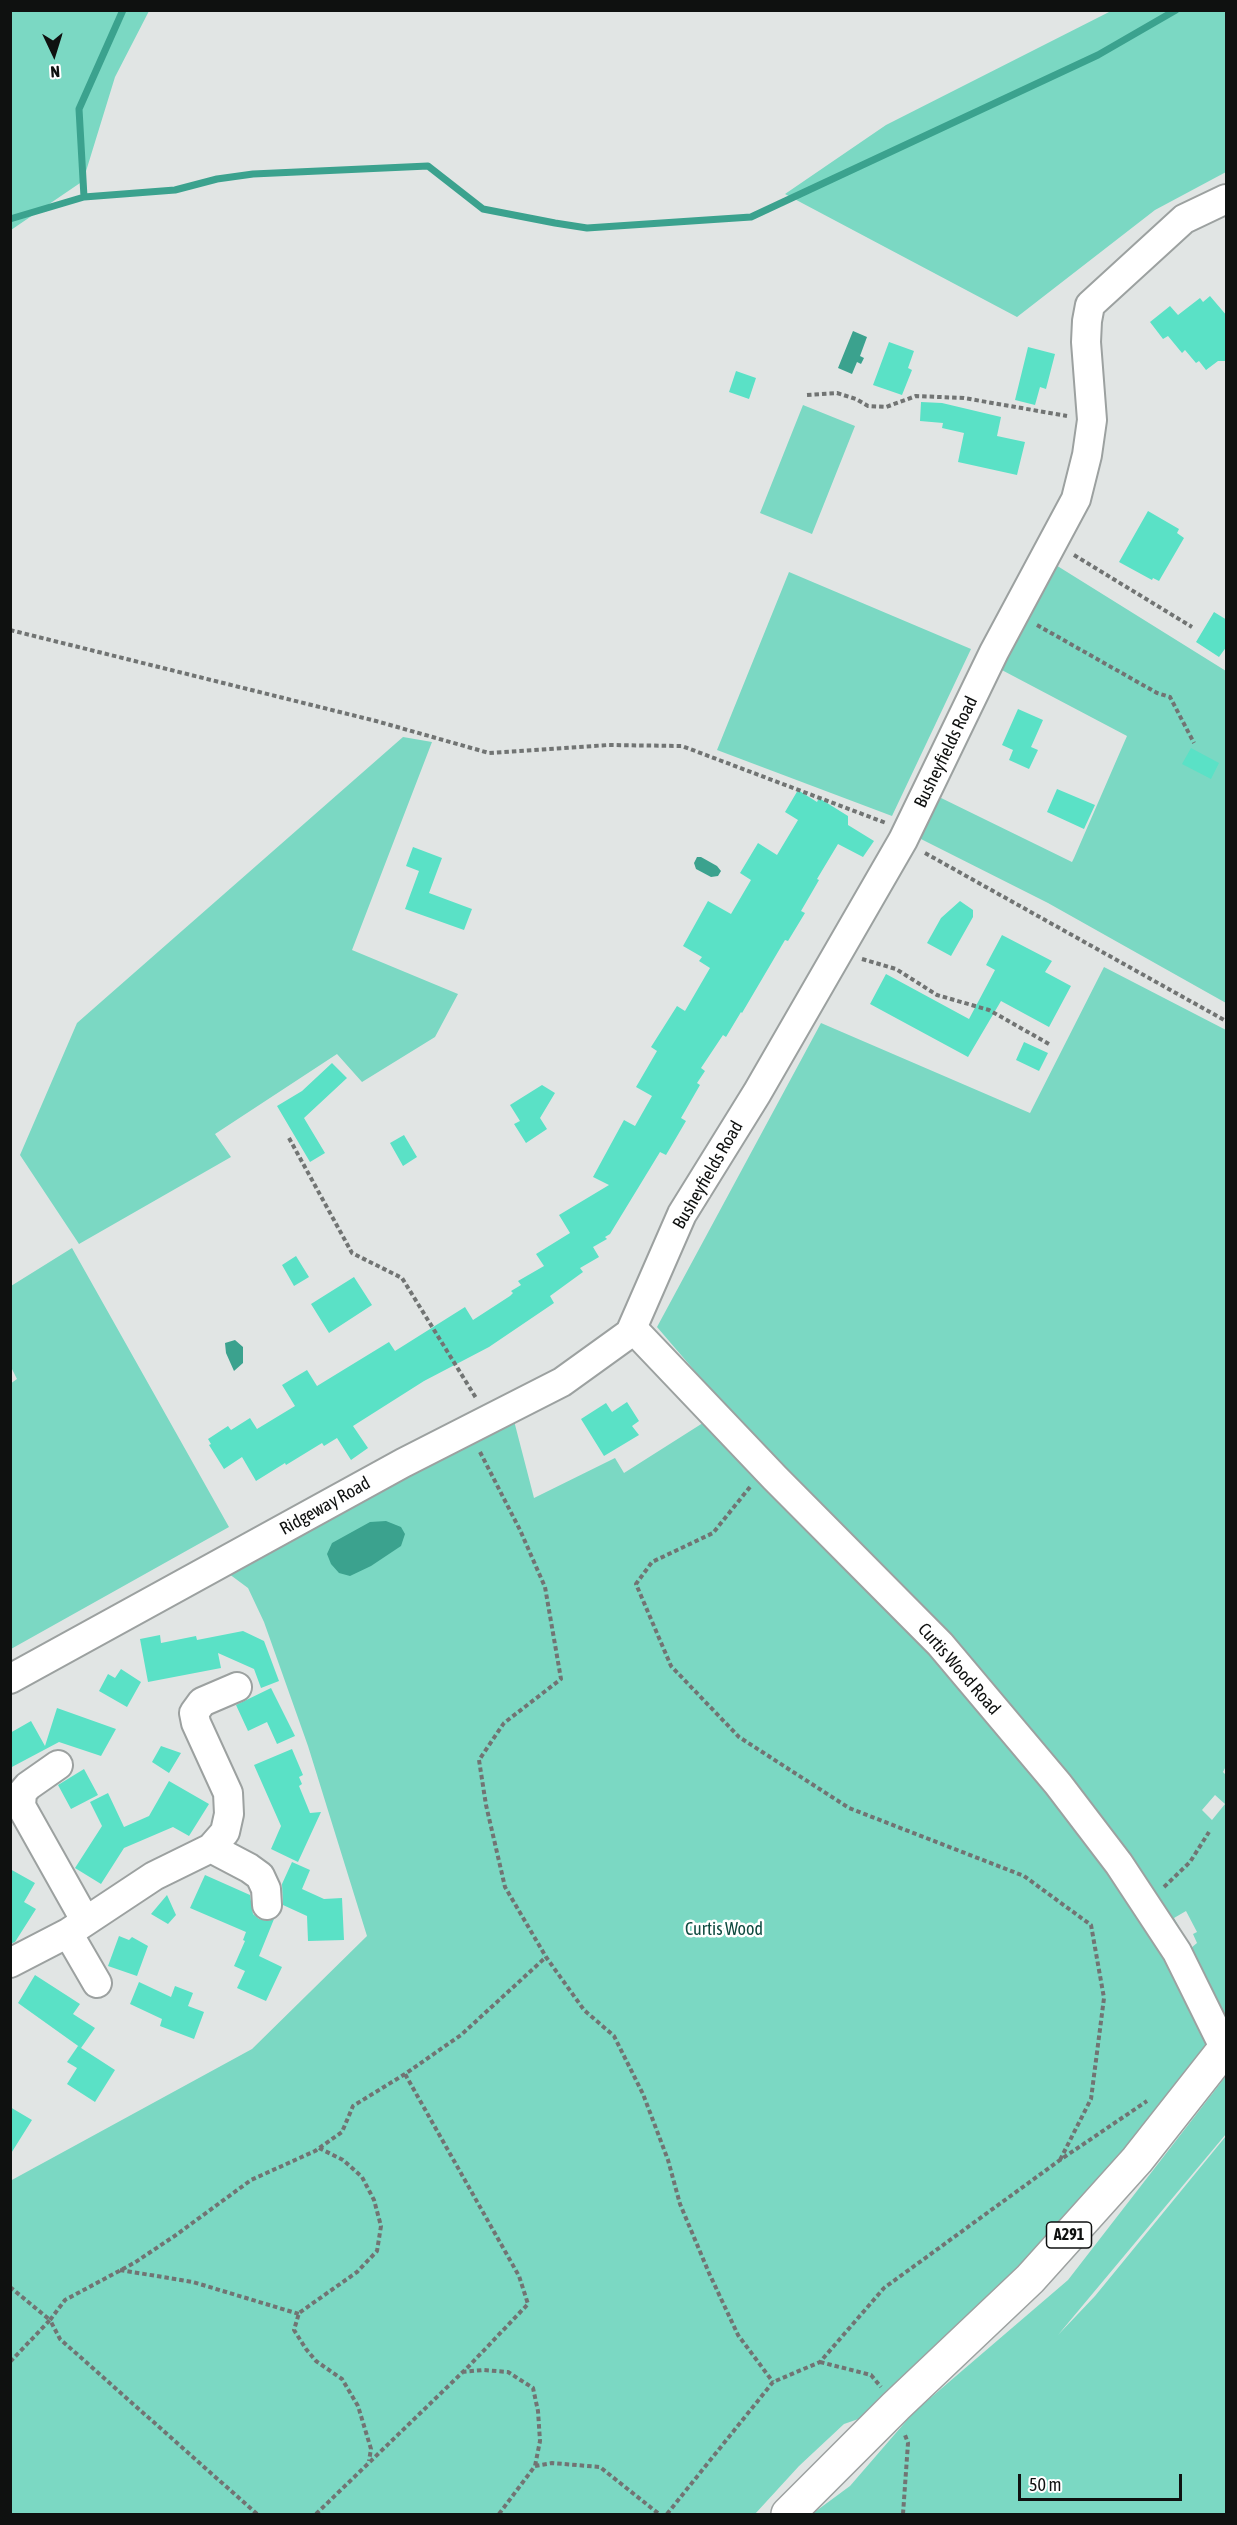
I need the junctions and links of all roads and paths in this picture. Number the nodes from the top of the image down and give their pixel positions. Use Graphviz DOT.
graph roads {
  1 [pos="1227,199"];
  2 [pos="807,395"];
  3 [pos="1092,420"];
  4 [pos="1053,543"];
  5 [pos="1016,613"];
  6 [pos="1192,627"];
  7 [pos="10,630"];
  8 [pos="1194,743"];
  9 [pos="903,840"];
  10 [pos="838,953"];
  11 [pos="1227,1022"];
  12 [pos="1049,1044"];
  13 [pos="289,1138"];
  14 [pos="634,1331"];
  15 [pos="479,1424"];
  16 [pos="766,1468"];
  17 [pos="10,1679"];
  18 [pos="237,1687"];
  19 [pos="58,1765"];
  20 [pos="1209,1832"];
  21 [pos="211,1848"];
  22 [pos="1143,1901"];
  23 [pos="267,1905"];
  24 [pos="76,1927"];
  25 [pos="546,1957"];
  26 [pos="10,1963"];
  27 [pos="98,1983"];
  28 [pos="1226,2048"];
  29 [pos="405,2074"];
  30 [pos="1157,2095"];
  31 [pos="319,2148"];
  32 [pos="1060,2160"];
  33 [pos="120,2270"];
  34 [pos="10,2287"];
  35 [pos="299,2314"];
  36 [pos="50,2320"];
  37 [pos="10,2362"];
  38 [pos="820,2362"];
  39 [pos="462,2372"];
  40 [pos="773,2382"];
  41 [pos="896,2406"];
  42 [pos="369,2463"];
  43 [pos="535,2466"];
  44 [pos="258,2514"];
  45 [pos="316,2514"];
  46 [pos="499,2514"];
  47 [pos="659,2514"];
  48 [pos="667,2514"];
  49 [pos="788,2514"];
  50 [pos="903,2514"];
  1 -- 3 [label="street, Busheyfields Road"];
  2 -- 3 [label="path"];
  3 -- 4 [label="street, Busheyfields Road"];
  4 -- 5 [label="street, Busheyfields Road"];
  4 -- 6 [label="path"];
  5 -- 8 [label="path"];
  5 -- 9 [label="street, Busheyfields Road"];
  7 -- 9 [label="path"];
  9 -- 10 [label="street, Busheyfields Road"];
  9 -- 11 [label="path"];
  10 -- 12 [label="path"];
  10 -- 14 [label="street, Busheyfields Road"];
  13 -- 15 [label="path"];
  14 -- 15 [label="street, Ridgeway Road"];
  14 -- 16 [label="street, Curtis Wood Road"];
  15 -- 17 [label="street, Ridgeway Road"];
  15 -- 25 [label="path"];
  16 -- 22 [label="street, Curtis Wood Road"];
  16 -- 32 [label="path"];
  18 -- 21 [label="street"];
  19 -- 24 [label="street"];
  20 -- 22 [label="path"];
  21 -- 23 [label="street"];
  21 -- 24 [label="street"];
  22 -- 28 [label="street, Curtis Wood Road"];
  24 -- 26 [label="street"];
  24 -- 27 [label="street"];
  25 -- 29 [label="path"];
  25 -- 40 [label="path"];
  28 -- 41 [label="main road, A291"];
  29 -- 31 [label="path"];
  29 -- 39 [label="path"];
  30 -- 32 [label="path"];
  31 -- 33 [label="path"];
  31 -- 35 [label="path"];
  32 -- 38 [label="path"];
  33 -- 35 [label="path"];
  33 -- 36 [label="path"];
  34 -- 36 [label="path"];
  35 -- 42 [label="path"];
  36 -- 37 [label="path"];
  36 -- 44 [label="path"];
  38 -- 40 [label="path"];
  38 -- 41 [label="path"];
  39 -- 42 [label="path"];
  39 -- 43 [label="path"];
  40 -- 48 [label="path"];
  41 -- 49 [label="main road, A291"];
  41 -- 50 [label="path"];
  42 -- 45 [label="path"];
  43 -- 46 [label="path"];
  43 -- 47 [label="path"];
}
